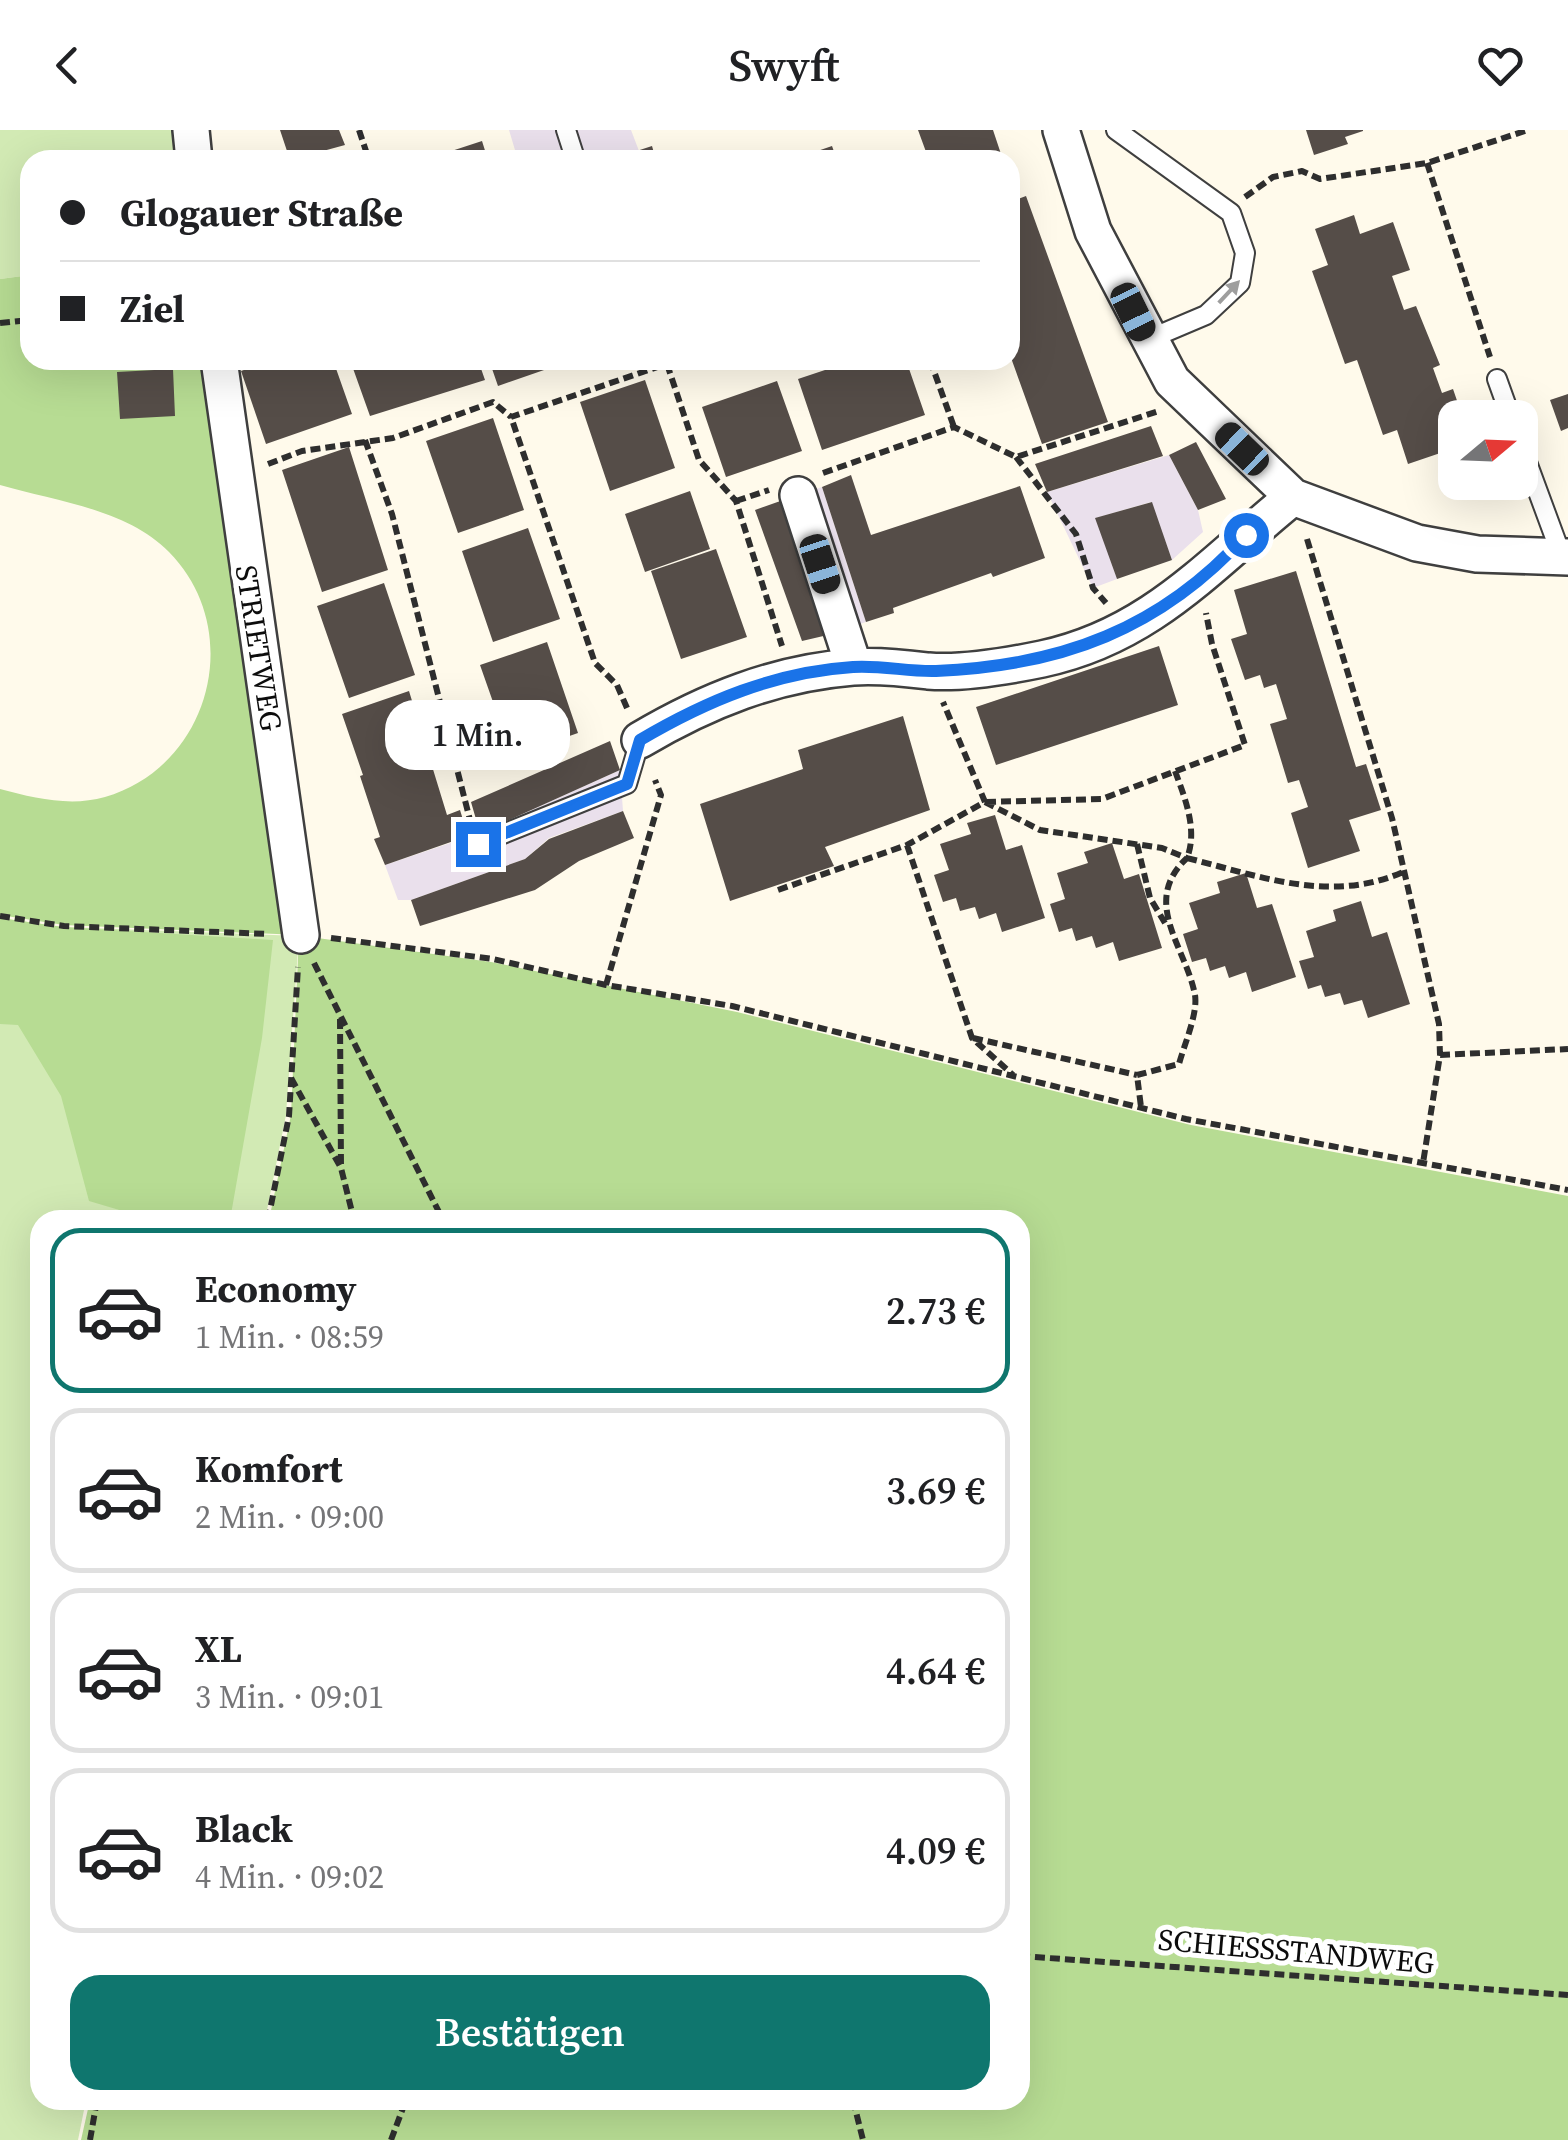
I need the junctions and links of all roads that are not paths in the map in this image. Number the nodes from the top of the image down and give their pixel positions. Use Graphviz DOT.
graph roads {
  1 [pos="1060,130"];
  2 [pos="1116,130"];
  3 [pos="1147,340"];
  4 [pos="219,370"];
  5 [pos="1497,379"];
  6 [pos="1505,400"];
  7 [pos="796,486"];
  8 [pos="1538,489"];
  9 [pos="1293,497"];
  10 [pos="1565,557"];
  11 [pos="854,667"];
  12 [pos="640,740"];
  13 [pos="478,844"];
  14 [pos="300,936"];
  1 -- 3 [label="street"];
  3 -- 2 [label="lane, one-way"];
  3 -- 9 [label="street"];
  4 -- 14 [label="street, STRIETWEG"];
  5 -- 6 [label="lane"];
  7 -- 11 [label="street"];
  8 -- 10 [label="lane"];
  9 -- 10 [label="street"];
  9 -- 11 [label="street"];
  11 -- 12 [label="street"];
  12 -- 13 [label="lane"];
}
